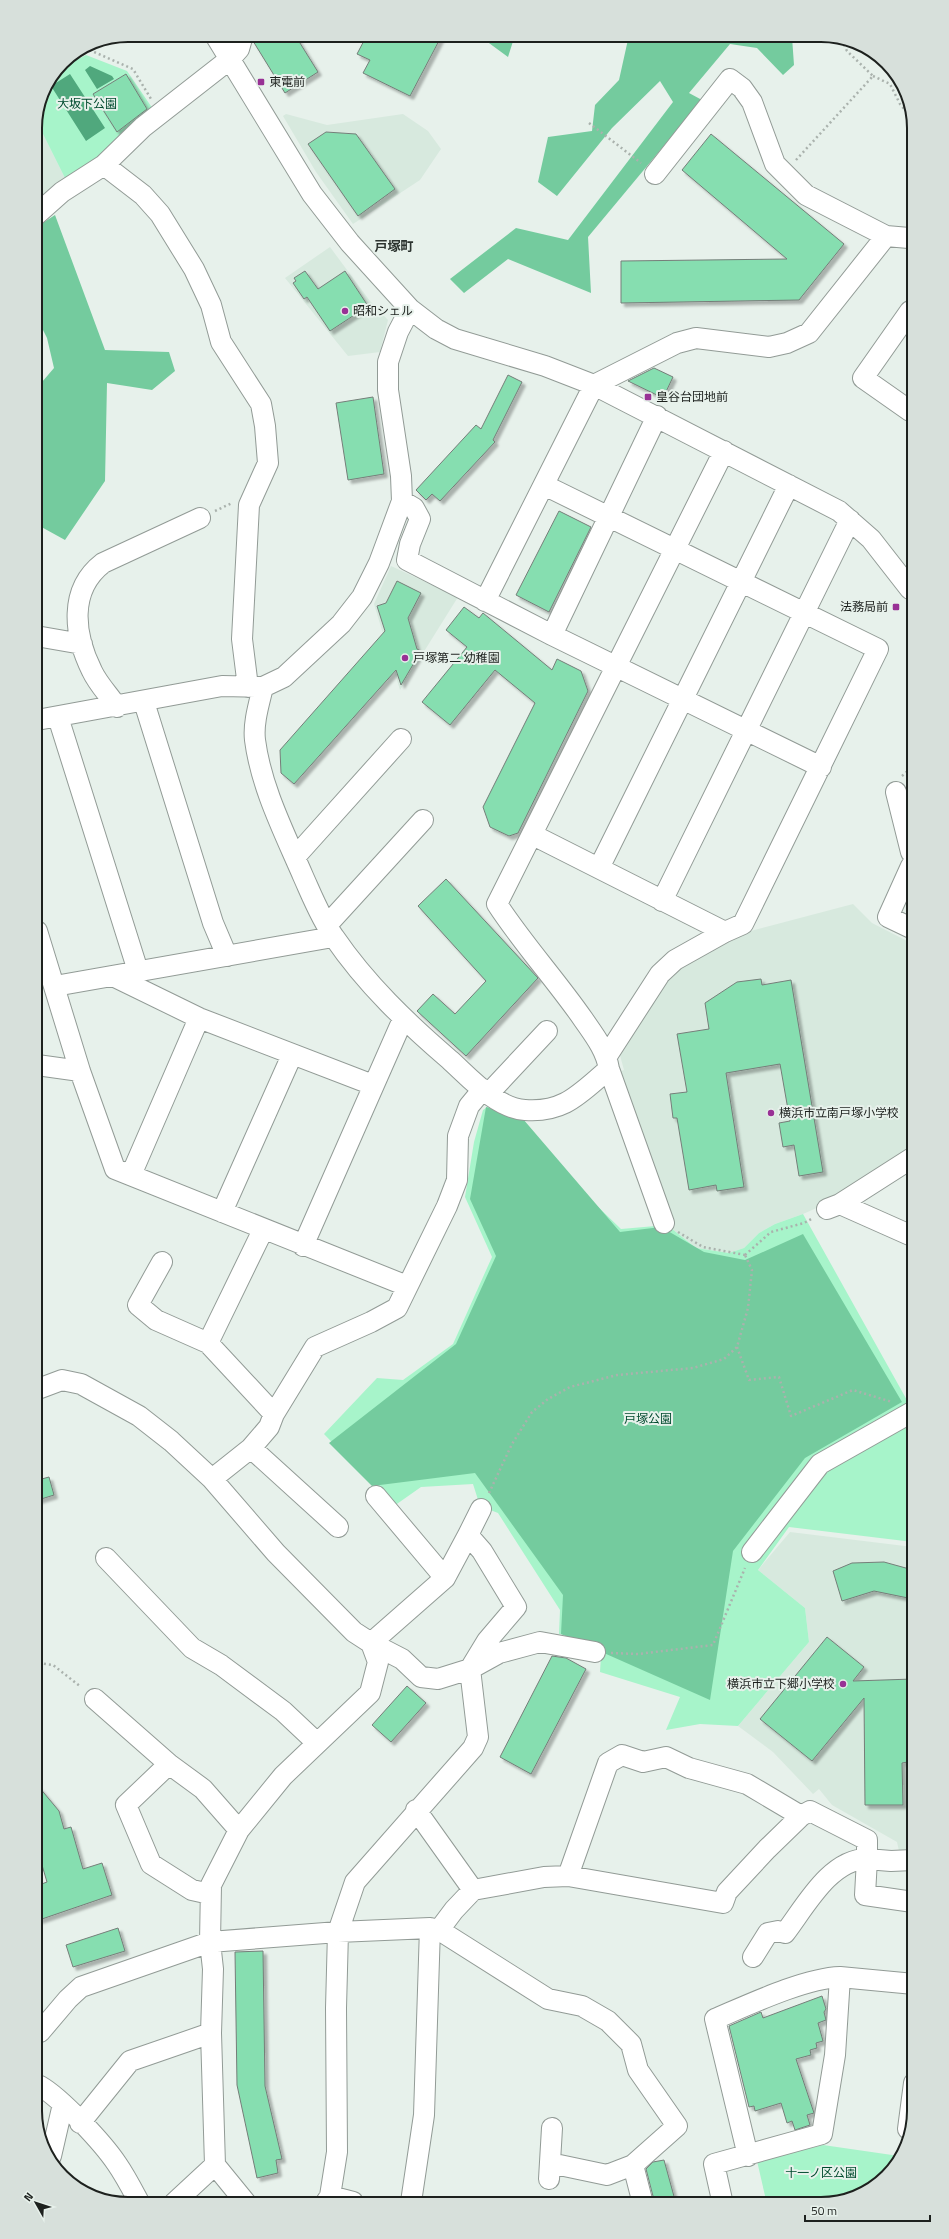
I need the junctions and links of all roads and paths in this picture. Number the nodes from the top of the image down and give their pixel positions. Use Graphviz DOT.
graph roads {
  1 [pos="219,42"];
  2 [pos="241,42"];
  3 [pos="844,45"];
  4 [pos="91,51"];
  5 [pos="230,59"];
  6 [pos="873,76"];
  7 [pos="905,110"];
  8 [pos="160,114"];
  9 [pos="589,123"];
  10 [pos="104,165"];
  11 [pos="784,172"];
  12 [pos="655,174"];
  13 [pos="42,210"];
  14 [pos="886,236"];
  15 [pos="907,238"];
  16 [pos="410,309"];
  17 [pos="907,315"];
  18 [pos="594,385"];
  19 [pos="907,409"];
  20 [pos="657,416"];
  21 [pos="724,451"];
  22 [pos="544,485"];
  23 [pos="789,485"];
  24 [pos="255,494"];
  25 [pos="402,501"];
  26 [pos="609,517"];
  27 [pos="200,518"];
  28 [pos="850,520"];
  29 [pos="675,550"];
  30 [pos="741,583"];
  31 [pos="907,584"];
  32 [pos="485,602"];
  33 [pos="804,614"];
  34 [pos="552,636"];
  35 [pos="42,637"];
  36 [pos="82,644"];
  37 [pos="616,667"];
  38 [pos="256,687"];
  39 [pos="682,700"];
  40 [pos="144,702"];
  41 [pos="117,707"];
  42 [pos="58,717"];
  43 [pos="42,719"];
  44 [pos="746,731"];
  45 [pos="401,739"];
  46 [pos="821,767"];
  47 [pos="896,792"];
  48 [pos="423,820"];
  49 [pos="533,835"];
  50 [pos="907,836"];
  51 [pos="295,857"];
  52 [pos="599,868"];
  53 [pos="907,875"];
  54 [pos="662,901"];
  55 [pos="907,926"];
  56 [pos="330,931"];
  57 [pos="725,932"];
  58 [pos="42,946"];
  59 [pos="228,956"];
  60 [pos="138,972"];
  61 [pos="113,976"];
  62 [pos="55,986"];
  63 [pos="199,1018"];
  64 [pos="403,1019"];
  65 [pos="547,1031"];
  66 [pos="292,1055"];
  67 [pos="608,1063"];
  68 [pos="42,1066"];
  69 [pos="80,1070"];
  70 [pos="373,1086"];
  71 [pos="486,1091"];
  72 [pos="907,1161"];
  73 [pos="131,1175"];
  74 [pos="834,1207"];
  75 [pos="222,1212"];
  76 [pos="664,1223"];
  77 [pos="263,1230"];
  78 [pos="907,1234"];
  79 [pos="303,1246"];
  80 [pos="745,1255"];
  81 [pos="162,1262"];
  82 [pos="407,1286"];
  83 [pos="208,1343"];
  84 [pos="736,1347"];
  85 [pos="42,1388"];
  86 [pos="905,1408"];
  87 [pos="274,1414"];
  88 [pos="250,1448"];
  89 [pos="212,1479"];
  90 [pos="376,1496"];
  91 [pos="481,1509"];
  92 [pos="338,1527"];
  93 [pos="468,1535"];
  94 [pos="752,1552"];
  95 [pos="106,1558"];
  96 [pos="445,1578"];
  97 [pos="371,1643"];
  98 [pos="595,1652"];
  99 [pos="42,1663"];
  100 [pos="470,1668"];
  101 [pos="95,1699"];
  102 [pos="316,1742"];
  103 [pos="169,1764"];
  104 [pos="416,1810"];
  105 [pos="801,1816"];
  106 [pos="238,1830"];
  107 [pos="867,1859"];
  108 [pos="907,1860"];
  109 [pos="568,1876"];
  110 [pos="473,1890"];
  111 [pos="210,1894"];
  112 [pos="907,1901"];
  113 [pos="434,1929"];
  114 [pos="338,1932"];
  115 [pos="210,1942"];
  116 [pos="753,1957"];
  117 [pos="840,1977"];
  118 [pos="907,1983"];
  119 [pos="42,2030"];
  120 [pos="211,2033"];
  121 [pos="42,2087"];
  122 [pos="63,2104"];
  123 [pos="80,2123"];
  124 [pos="552,2128"];
  125 [pos="52,2151"];
  126 [pos="748,2156"];
  127 [pos="215,2165"];
  128 [pos="633,2165"];
  129 [pos="136,2197"];
  130 [pos="180,2197"];
  131 [pos="241,2197"];
  132 [pos="328,2197"];
  133 [pos="412,2197"];
  134 [pos="641,2197"];
  135 [pos="721,2197"];
  1 -- 5 [label="street"];
  2 -- 5 [label="street"];
  3 -- 6 [label="path"];
  4 -- 8 [label="path"];
  5 -- 8 [label="street"];
  5 -- 16 [label="street"];
  6 -- 7 [label="path"];
  6 -- 11 [label="path"];
  8 -- 10 [label="street"];
  9 -- 12 [label="path"];
  10 -- 13 [label="street"];
  10 -- 24 [label="street"];
  11 -- 12 [label="street"];
  11 -- 14 [label="street"];
  14 -- 15 [label="street"];
  14 -- 18 [label="street"];
  16 -- 18 [label="street"];
  16 -- 25 [label="street"];
  17 -- 19 [label="street"];
  18 -- 20 [label="street"];
  18 -- 22 [label="street"];
  20 -- 21 [label="street"];
  20 -- 26 [label="street"];
  21 -- 23 [label="street"];
  21 -- 29 [label="street"];
  22 -- 26 [label="street"];
  22 -- 32 [label="street"];
  23 -- 28 [label="street"];
  23 -- 30 [label="street"];
  24 -- 27 [label="path"];
  24 -- 38 [label="street"];
  25 -- 32 [label="street"];
  25 -- 38 [label="street"];
  26 -- 29 [label="street"];
  26 -- 34 [label="street"];
  27 -- 36 [label="street"];
  28 -- 31 [label="street"];
  28 -- 33 [label="street"];
  29 -- 30 [label="street"];
  29 -- 37 [label="street"];
  30 -- 33 [label="street"];
  30 -- 39 [label="street"];
  32 -- 34 [label="street"];
  33 -- 44 [label="street"];
  33 -- 46 [label="street"];
  34 -- 37 [label="street"];
  35 -- 36 [label="street"];
  36 -- 41 [label="street"];
  37 -- 39 [label="street"];
  37 -- 49 [label="street"];
  38 -- 40 [label="street"];
  38 -- 51 [label="street"];
  39 -- 44 [label="street"];
  39 -- 52 [label="street"];
  40 -- 41 [label="street"];
  40 -- 59 [label="street"];
  41 -- 42 [label="street"];
  42 -- 43 [label="street"];
  42 -- 60 [label="street"];
  44 -- 46 [label="street"];
  44 -- 54 [label="street"];
  45 -- 51 [label="street"];
  46 -- 57 [label="street"];
  47 -- 50 [label="street"];
  48 -- 56 [label="street"];
  49 -- 52 [label="street"];
  49 -- 67 [label="street"];
  51 -- 56 [label="street"];
  52 -- 54 [label="street"];
  53 -- 55 [label="street"];
  54 -- 57 [label="street"];
  56 -- 59 [label="street"];
  56 -- 64 [label="street"];
  57 -- 67 [label="street"];
  58 -- 62 [label="street"];
  59 -- 60 [label="street"];
  60 -- 61 [label="street"];
  61 -- 62 [label="street"];
  61 -- 63 [label="street"];
  62 -- 69 [label="street"];
  63 -- 66 [label="street"];
  63 -- 73 [label="street"];
  64 -- 70 [label="street"];
  64 -- 71 [label="street"];
  65 -- 71 [label="street"];
  66 -- 70 [label="street"];
  66 -- 75 [label="street"];
  67 -- 71 [label="street"];
  67 -- 76 [label="street"];
  68 -- 69 [label="street"];
  69 -- 73 [label="street"];
  70 -- 79 [label="street"];
  71 -- 82 [label="street"];
  72 -- 74 [label="street"];
  73 -- 75 [label="street"];
  74 -- 78 [label="street"];
  74 -- 80 [label="path"];
  75 -- 77 [label="street"];
  76 -- 80 [label="path"];
  77 -- 79 [label="street"];
  77 -- 83 [label="street"];
  79 -- 82 [label="street"];
  80 -- 84 [label="path"];
  81 -- 83 [label="street"];
  82 -- 87 [label="street"];
  83 -- 87 [label="street"];
  84 -- 86 [label="path"];
  84 -- 91 [label="path"];
  85 -- 89 [label="street"];
  86 -- 94 [label="street"];
  87 -- 88 [label="street"];
  88 -- 89 [label="street"];
  88 -- 92 [label="street"];
  89 -- 97 [label="street"];
  90 -- 96 [label="street"];
  91 -- 93 [label="street"];
  93 -- 96 [label="street"];
  93 -- 100 [label="street"];
  94 -- 98 [label="path"];
  95 -- 102 [label="street"];
  96 -- 97 [label="street"];
  97 -- 100 [label="street"];
  97 -- 102 [label="street"];
  98 -- 100 [label="street"];
  99 -- 101 [label="path"];
  100 -- 104 [label="street"];
  101 -- 103 [label="street"];
  102 -- 106 [label="street"];
  103 -- 106 [label="street"];
  103 -- 111 [label="street"];
  104 -- 110 [label="street"];
  104 -- 114 [label="street"];
  105 -- 107 [label="street"];
  105 -- 109 [label="street"];
  105 -- 109 [label="street"];
  106 -- 111 [label="street"];
  107 -- 108 [label="street"];
  107 -- 112 [label="street"];
  107 -- 116 [label="street"];
  109 -- 110 [label="street"];
  110 -- 113 [label="street"];
  111 -- 115 [label="street"];
  113 -- 114 [label="street"];
  113 -- 128 [label="street"];
  113 -- 133 [label="street"];
  114 -- 115 [label="street"];
  114 -- 132 [label="street"];
  115 -- 119 [label="street"];
  115 -- 120 [label="street"];
  117 -- 118 [label="street"];
  117 -- 126 [label="street"];
  117 -- 126 [label="street"];
  120 -- 123 [label="street"];
  120 -- 127 [label="street"];
  121 -- 122 [label="street"];
  122 -- 123 [label="street"];
  122 -- 125 [label="street"];
  123 -- 129 [label="street"];
  124 -- 128 [label="street"];
  126 -- 135 [label="street"];
  127 -- 130 [label="street"];
  127 -- 131 [label="street"];
  128 -- 134 [label="street"];
}
